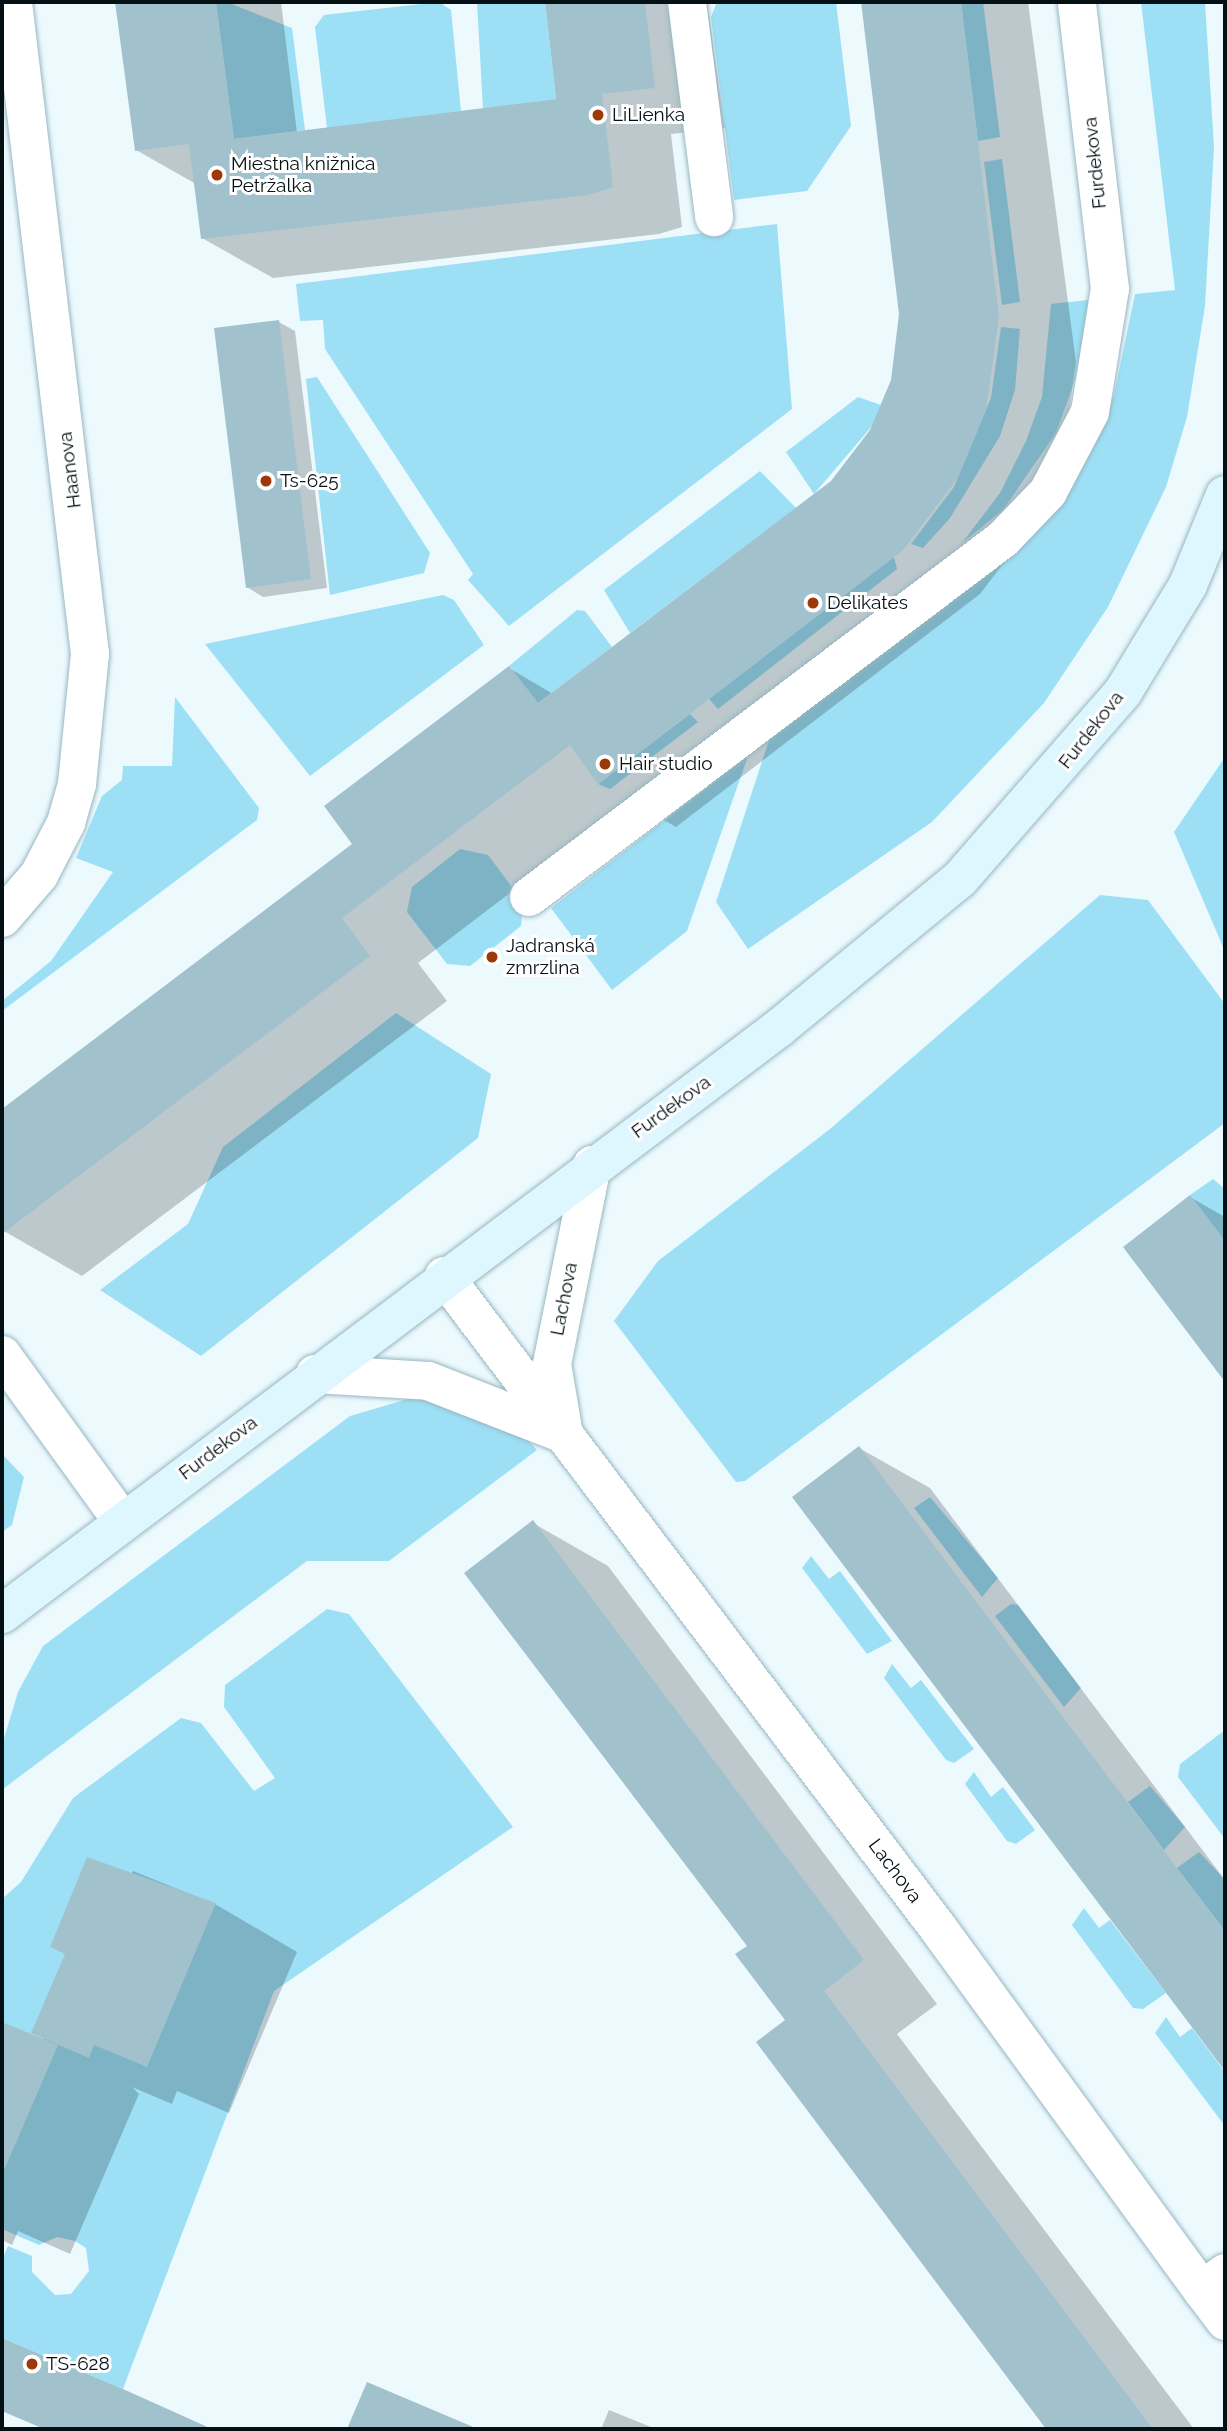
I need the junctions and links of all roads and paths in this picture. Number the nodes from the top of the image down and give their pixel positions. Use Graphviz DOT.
graph roads {
  1 [pos="13,2"];
  2 [pos="687,2"];
  3 [pos="1077,2"];
  4 [pos="714,217"];
  5 [pos="1225,495"];
  6 [pos="529,897"];
  7 [pos="2,918"];
  8 [pos="592,1166"];
  9 [pos="444,1276"];
  10 [pos="2,1355"];
  11 [pos="315,1374"];
  12 [pos="564,1434"];
  13 [pos="122,1521"];
  14 [pos="2,1614"];
  15 [pos="1214,2282"];
  16 [pos="1225,2320"];
  1 -- 7 [label="street, Haanova"];
  2 -- 4 [label="street"];
  3 -- 6 [label="street, Furdekova"];
  5 -- 8 [label="street, Furdekova"];
  8 -- 9 [label="street, Furdekova"];
  8 -- 12 [label="street, Lachova"];
  9 -- 11 [label="street, Furdekova"];
  9 -- 12 [label="street, Lachova"];
  10 -- 13 [label="street"];
  11 -- 12 [label="street"];
  11 -- 13 [label="street, Furdekova"];
  12 -- 15 [label="street, Lachova"];
  13 -- 14 [label="street, Furdekova"];
  15 -- 16 [label="street, Lachova"];
}
